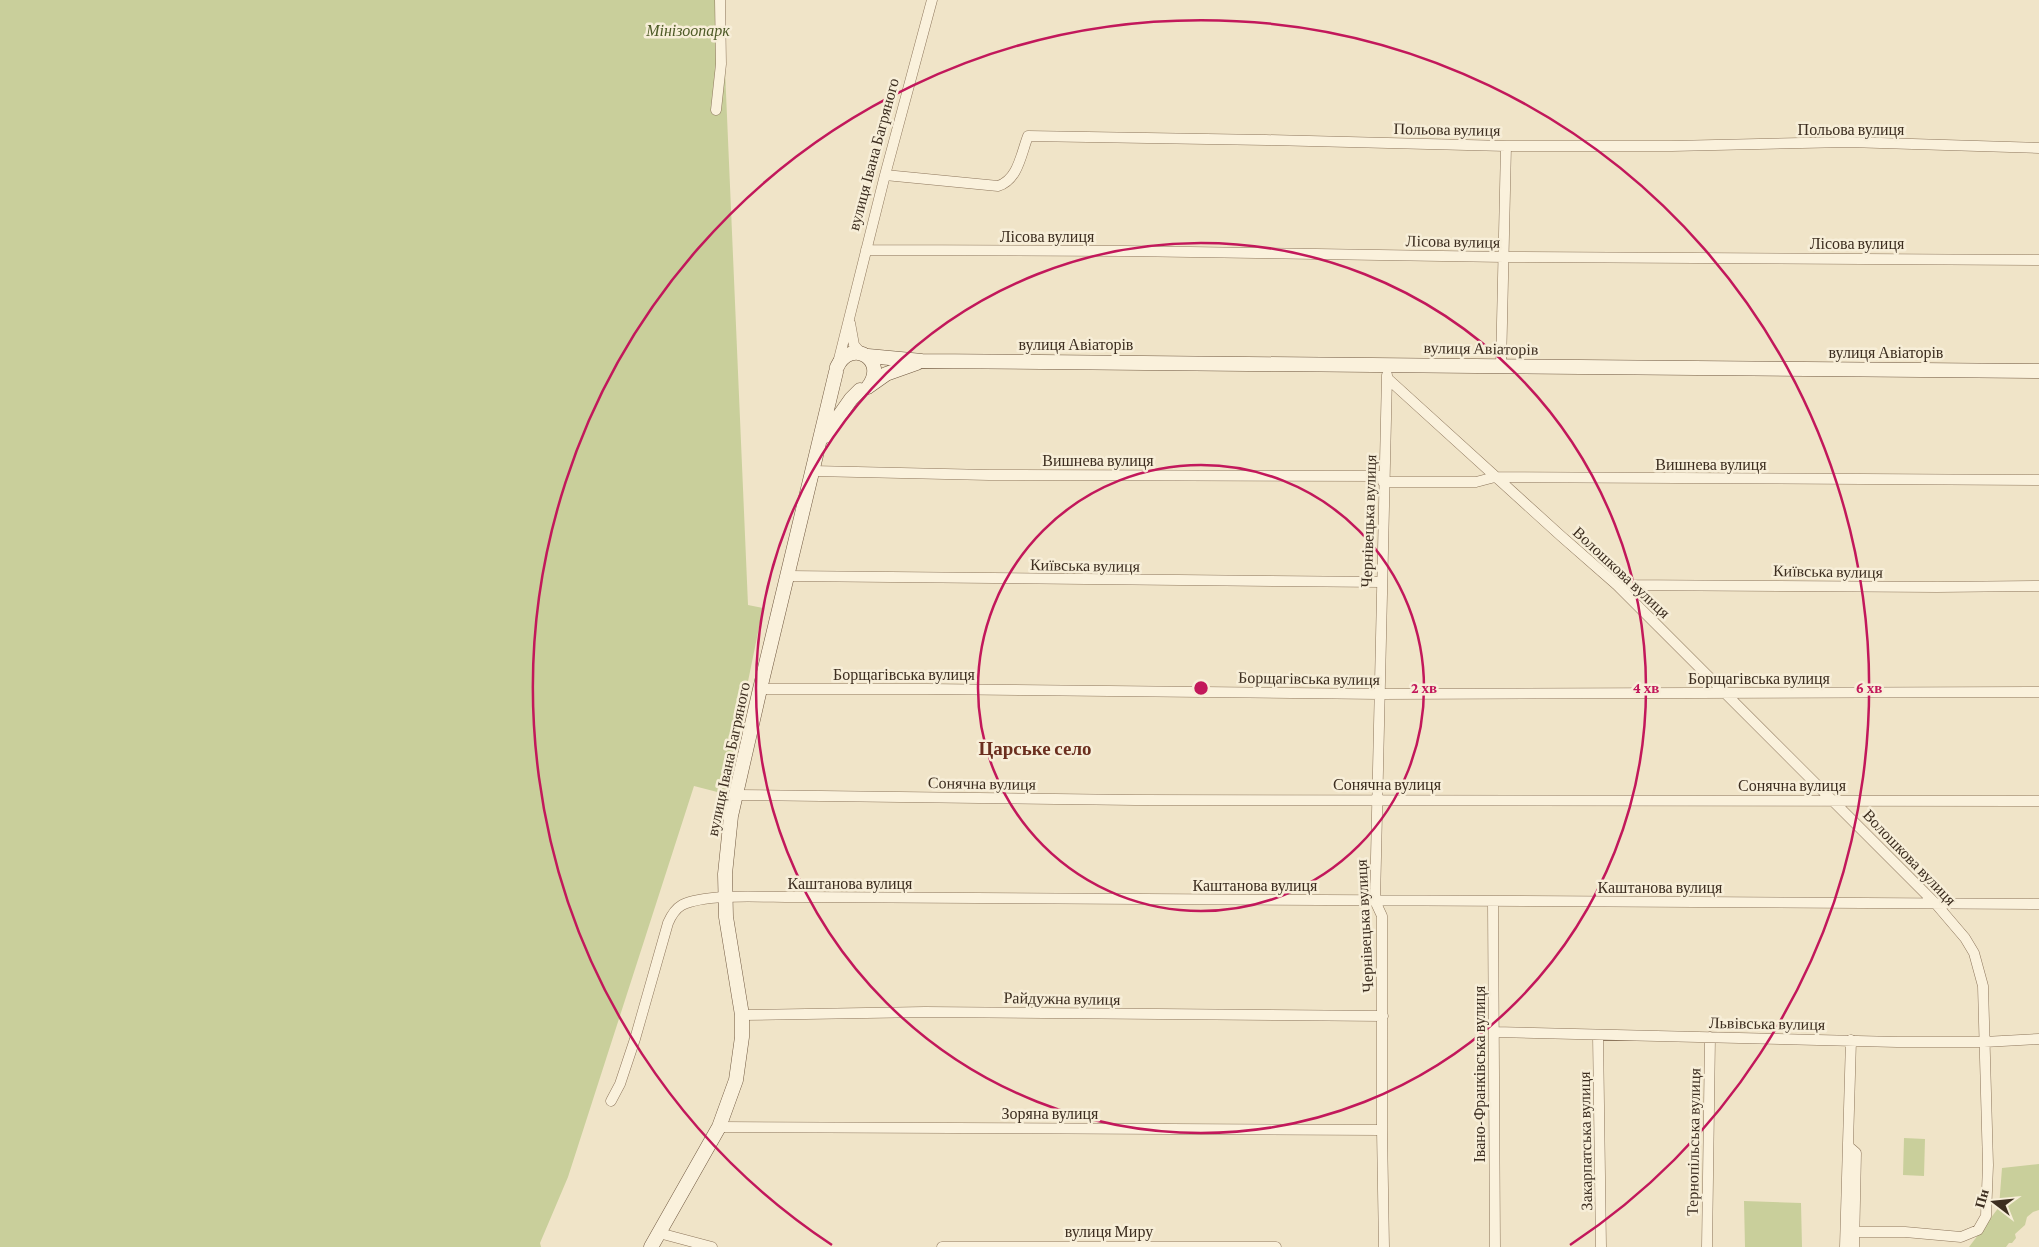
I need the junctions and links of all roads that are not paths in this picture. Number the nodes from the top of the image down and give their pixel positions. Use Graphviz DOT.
graph roads {
  1 [pos="720,0"];
  2 [pos="932,0"];
  3 [pos="716,110"];
  4 [pos="1506,146"];
  5 [pos="2039,148"];
  6 [pos="885,175"];
  7 [pos="866,250"];
  8 [pos="1504,257"];
  9 [pos="2039,260"];
  10 [pos="849,317"];
  11 [pos="864,354"];
  12 [pos="922,361"];
  13 [pos="1388,364"];
  14 [pos="1502,367"];
  15 [pos="837,369"];
  16 [pos="2039,371"];
  17 [pos="1387,378"];
  18 [pos="864,388"];
  19 [pos="820,443"];
  20 [pos="813,471"];
  21 [pos="1495,477"];
  22 [pos="1383,479"];
  23 [pos="2039,480"];
  24 [pos="788,576"];
  25 [pos="1381,582"];
  26 [pos="1617,585"];
  27 [pos="2039,586"];
  28 [pos="760,689"];
  29 [pos="2039,692"];
  30 [pos="1726,693"];
  31 [pos="1379,694"];
  32 [pos="736,795"];
  33 [pos="1377,799"];
  34 [pos="1832,800"];
  35 [pos="2039,801"];
  36 [pos="726,898"];
  37 [pos="1374,901"];
  38 [pos="1493,902"];
  39 [pos="1936,904"];
  40 [pos="2039,904"];
  41 [pos="742,1015"];
  42 [pos="1383,1016"];
  43 [pos="1495,1032"];
  44 [pos="1598,1035"];
  45 [pos="1710,1037"];
  46 [pos="2039,1039"];
  47 [pos="1851,1040"];
  48 [pos="1984,1042"];
  49 [pos="612,1101"];
  50 [pos="719,1127"];
  51 [pos="1382,1130"];
  52 [pos="1850,1232"];
  53 [pos="659,1233"];
  54 [pos="651,1247"];
  55 [pos="712,1247"];
  56 [pos="942,1247"];
  57 [pos="1276,1247"];
  58 [pos="1384,1247"];
  59 [pos="1495,1247"];
  60 [pos="1602,1247"];
  61 [pos="1707,1247"];
  62 [pos="1845,1247"];
  63 [pos="1854,1247"];
  1 -- 3 [label="street"];
  2 -- 6 [label="street, вулиця Івана Багряного"];
  4 -- 5 [label="street, Польова вулиця"];
  4 -- 6 [label="street, Польова вулиця"];
  4 -- 8 [label="street"];
  6 -- 7 [label="street, вулиця Івана Багряного"];
  7 -- 8 [label="street, Лісова вулиця"];
  7 -- 10 [label="street, вулиця Івана Багряного"];
  8 -- 9 [label="street, Лісова вулиця"];
  8 -- 14 [label="street"];
  10 -- 11 [label="street, вулиця Івана Багряного"];
  10 -- 15 [label="street, вулиця Івана Багряного"];
  11 -- 12 [label="main road, вулиця Авіаторів"];
  11 -- 15 [label="main road"];
  11 -- 18 [label="main road"];
  12 -- 13 [label="main road, вулиця Авіаторів"];
  12 -- 18 [label="main road, вулиця Авіаторів"];
  13 -- 14 [label="main road, вулиця Авіаторів"];
  13 -- 17 [label="street, Чернівецька вулиця"];
  14 -- 16 [label="main road, вулиця Авіаторів"];
  15 -- 18 [label="main road"];
  15 -- 19 [label="main road, вулиця Івана Багряного"];
  17 -- 21 [label="street, Волошкова вулиця"];
  17 -- 22 [label="street, Чернівецька вулиця"];
  18 -- 19 [label="main road, вулиця Івана Багряного"];
  19 -- 20 [label="main road, вулиця Івана Багряного"];
  20 -- 22 [label="street, Вишнева вулиця"];
  20 -- 24 [label="main road, вулиця Івана Багряного"];
  21 -- 22 [label="street, Вишнева вулиця"];
  21 -- 23 [label="street, Вишнева вулиця"];
  21 -- 26 [label="street, Волошкова вулиця"];
  22 -- 25 [label="street, Чернівецька вулиця"];
  24 -- 25 [label="street, Київська вулиця"];
  24 -- 28 [label="main road, вулиця Івана Багряного"];
  25 -- 31 [label="street, Чернівецька вулиця"];
  26 -- 27 [label="street, Київська вулиця"];
  26 -- 30 [label="street, Волошкова вулиця"];
  28 -- 31 [label="street, Борщагівська вулиця"];
  28 -- 32 [label="main road, вулиця Івана Багряного"];
  29 -- 30 [label="street, Борщагівська вулиця"];
  30 -- 31 [label="street, Борщагівська вулиця"];
  30 -- 34 [label="street, Волошкова вулиця"];
  31 -- 33 [label="street, Чернівецька вулиця"];
  32 -- 33 [label="street, Сонячна вулиця"];
  32 -- 36 [label="main road, вулиця Івана Багряного"];
  33 -- 34 [label="street, Сонячна вулиця"];
  33 -- 37 [label="street, Чернівецька вулиця"];
  34 -- 35 [label="street, Сонячна вулиця"];
  34 -- 39 [label="street, Волошкова вулиця"];
  36 -- 37 [label="street, Каштанова вулиця"];
  36 -- 41 [label="main road, вулиця Івана Багряного"];
  36 -- 49 [label="street, Каштанова вулиця"];
  37 -- 38 [label="street, Каштанова вулиця"];
  37 -- 42 [label="street, Чернівецька вулиця"];
  38 -- 39 [label="street, Каштанова вулиця"];
  38 -- 43 [label="street, Івано-Франківська вулиця"];
  39 -- 40 [label="street, Каштанова вулиця"];
  39 -- 48 [label="street, Волошкова вулиця"];
  41 -- 42 [label="street, Райдужна вулиця"];
  41 -- 50 [label="main road, вулиця Івана Багряного"];
  42 -- 51 [label="street, Чернівецька вулиця"];
  43 -- 44 [label="street, Львівська вулиця"];
  43 -- 59 [label="street, Івано-Франківська вулиця"];
  44 -- 45 [label="street, Львівська вулиця"];
  44 -- 60 [label="street, Закарпатська вулиця"];
  45 -- 47 [label="street, Львівська вулиця"];
  45 -- 61 [label="street, Тернопільська вулиця"];
  46 -- 48 [label="street, Львівська вулиця"];
  47 -- 48 [label="street, Львівська вулиця"];
  47 -- 52 [label="street"];
  48 -- 52 [label="street, Волошкова вулиця"];
  50 -- 51 [label="street, Зоряна вулиця"];
  50 -- 53 [label="main road, вулиця Івана Багряного"];
  51 -- 58 [label="street, Чернівецька вулиця"];
  52 -- 62 [label="street"];
  52 -- 63 [label="street"];
  53 -- 54 [label="main road, вулиця Івана Багряного"];
  53 -- 55 [label="street"];
  56 -- 57 [label="street, вулиця Миру"];
}
